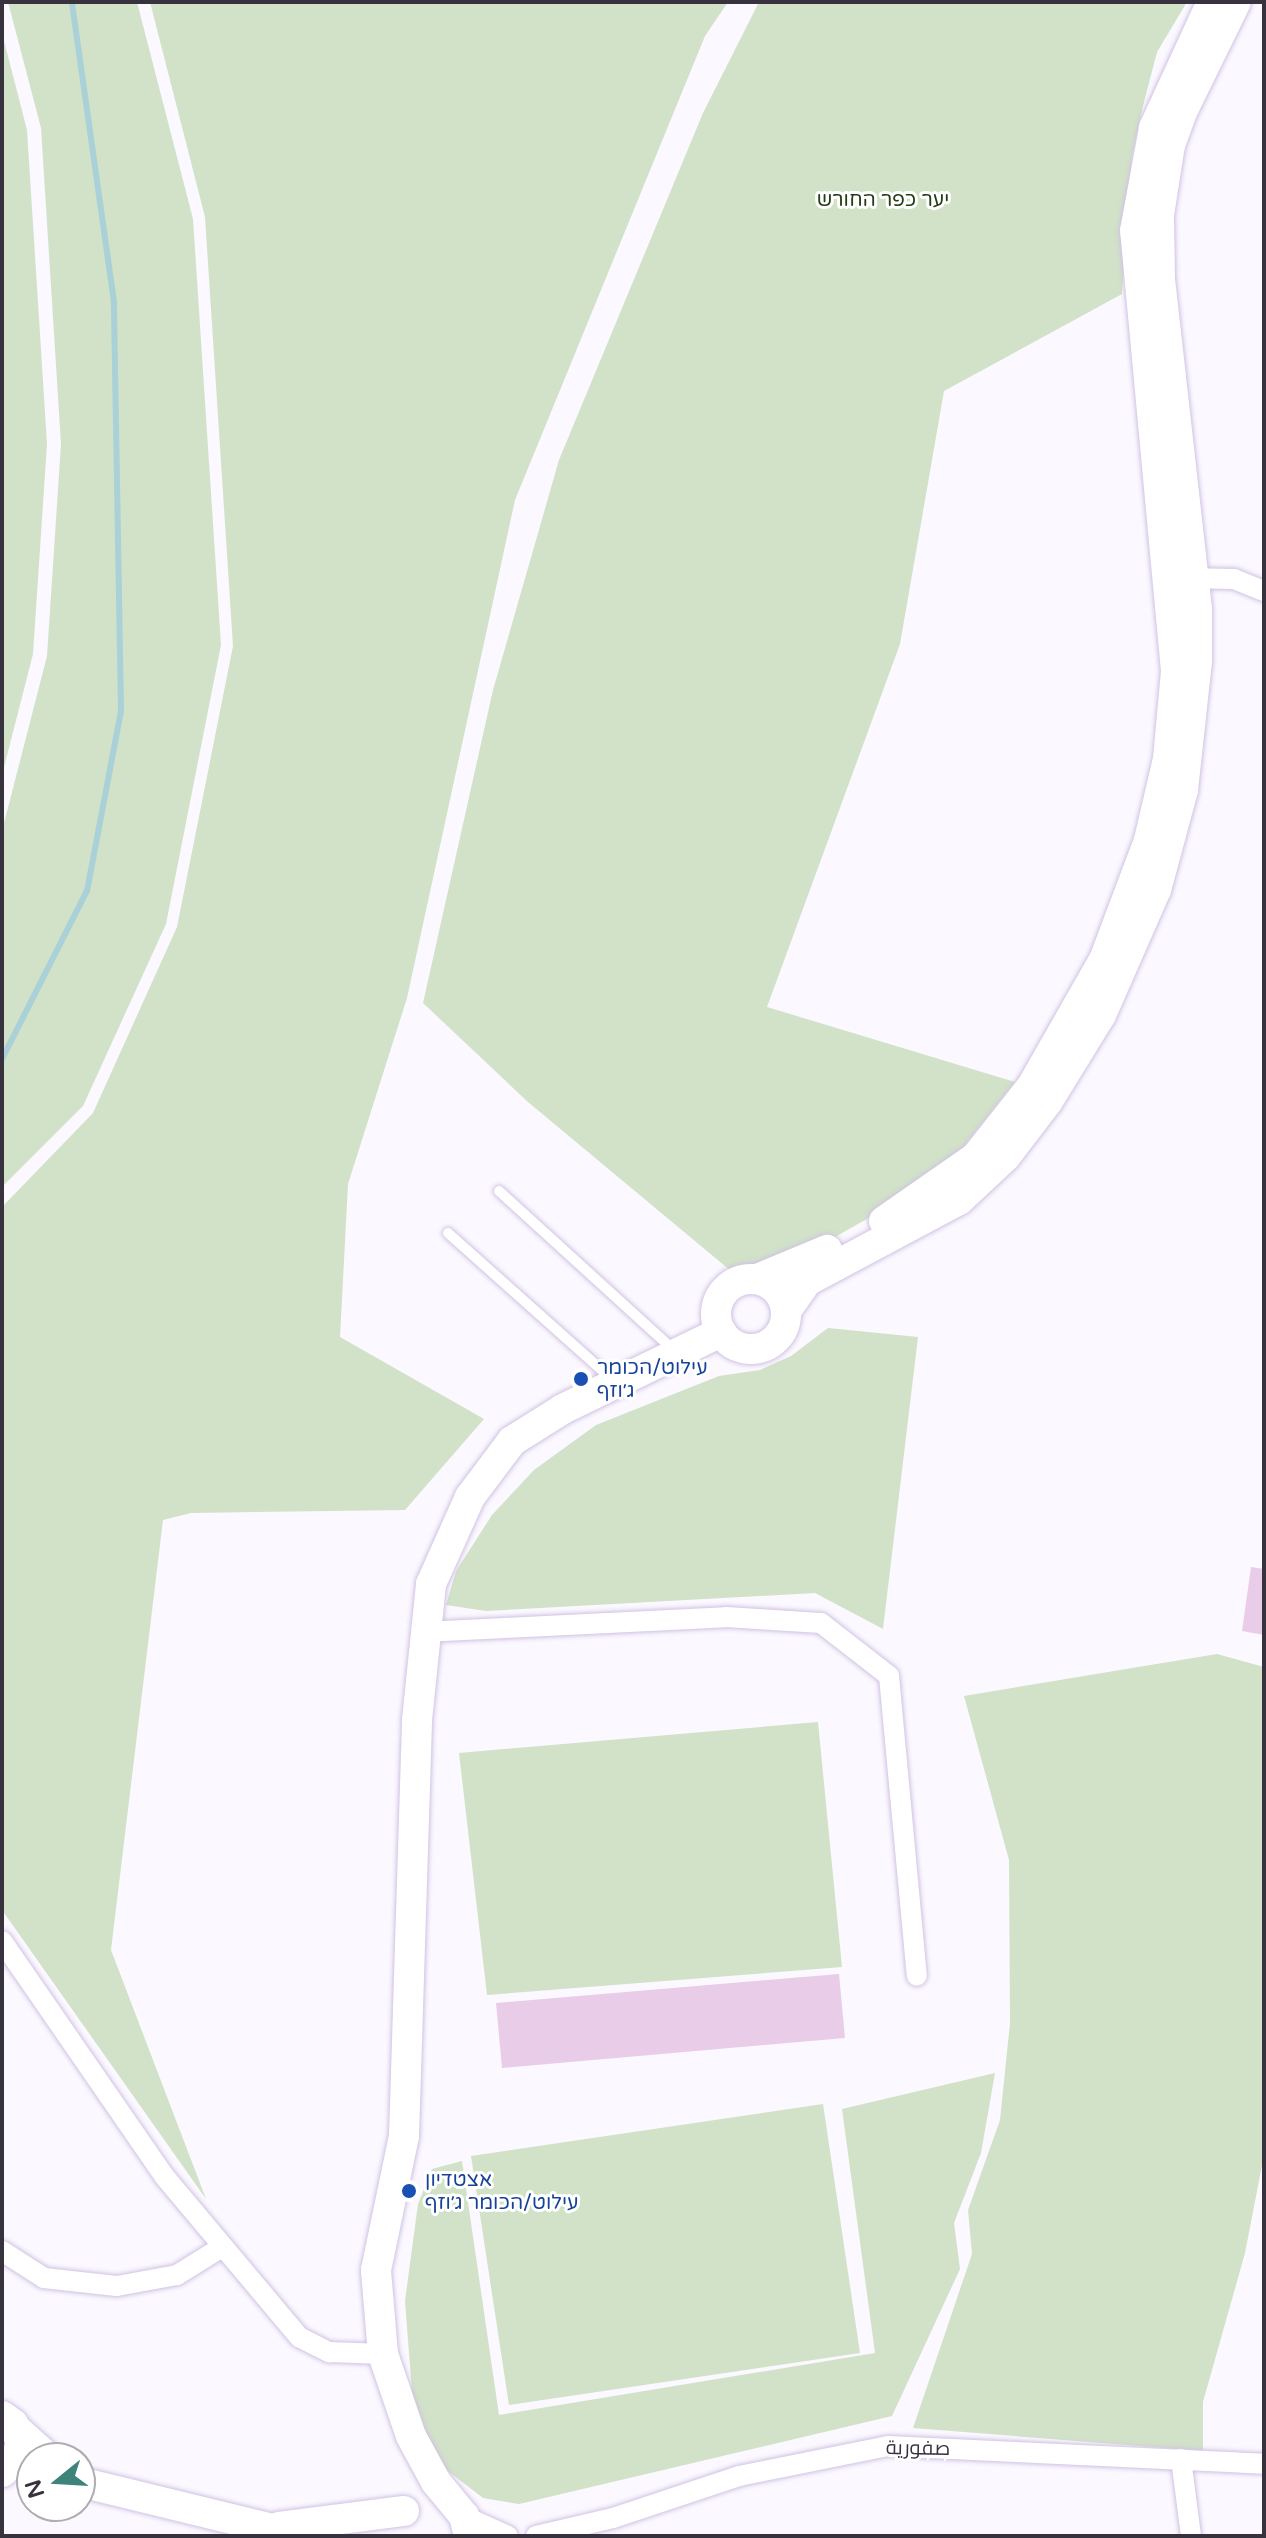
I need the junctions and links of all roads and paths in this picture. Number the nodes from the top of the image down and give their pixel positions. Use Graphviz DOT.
graph roads {
  1 [pos="1212,2"];
  2 [pos="1236,2"];
  3 [pos="1182,578"];
  4 [pos="1264,591"];
  5 [pos="499,1191"];
  6 [pos="448,1233"];
  7 [pos="757,1279"];
  8 [pos="786,1311"];
  9 [pos="721,1332"];
  10 [pos="676,1353"];
  11 [pos="617,1383"];
  12 [pos="423,1632"];
  13 [pos="2,1941"];
  14 [pos="917,1976"];
  15 [pos="222,2247"];
  16 [pos="2,2251"];
  17 [pos="383,2354"];
  18 [pos="10,2424"];
  19 [pos="411,2436"];
  20 [pos="30,2442"];
  21 [pos="1181,2459"];
  22 [pos="1264,2464"];
  23 [pos="2,2472"];
  24 [pos="96,2484"];
  25 [pos="404,2517"];
  26 [pos="460,2517"];
  27 [pos="259,2528"];
  28 [pos="301,2536"];
  29 [pos="508,2536"];
  30 [pos="536,2536"];
  31 [pos="1191,2536"];
  1 -- 3 [label="street"];
  2 -- 3 [label="street"];
  3 -- 4 [label="street"];
  3 -- 7 [label="street"];
  3 -- 8 [label="street"];
  5 -- 10 [label="lane"];
  6 -- 11 [label="lane"];
  7 -- 8 [label="street"];
  7 -- 9 [label="street"];
  8 -- 9 [label="street"];
  9 -- 10 [label="street"];
  10 -- 11 [label="street"];
  11 -- 12 [label="street"];
  12 -- 14 [label="street"];
  12 -- 17 [label="street"];
  13 -- 15 [label="street"];
  15 -- 16 [label="street"];
  15 -- 17 [label="street"];
  17 -- 19 [label="street"];
  18 -- 20 [label="street"];
  18 -- 23 [label="street"];
  19 -- 25 [label="street"];
  19 -- 26 [label="street"];
  21 -- 22 [label="street, صفورية"];
  21 -- 30 [label="street, صفورية"];
  21 -- 31 [label="street"];
  24 -- 27 [label="street"];
  25 -- 26 [label="street"];
  25 -- 27 [label="street"];
  26 -- 29 [label="street"];
  27 -- 28 [label="street"];
}
